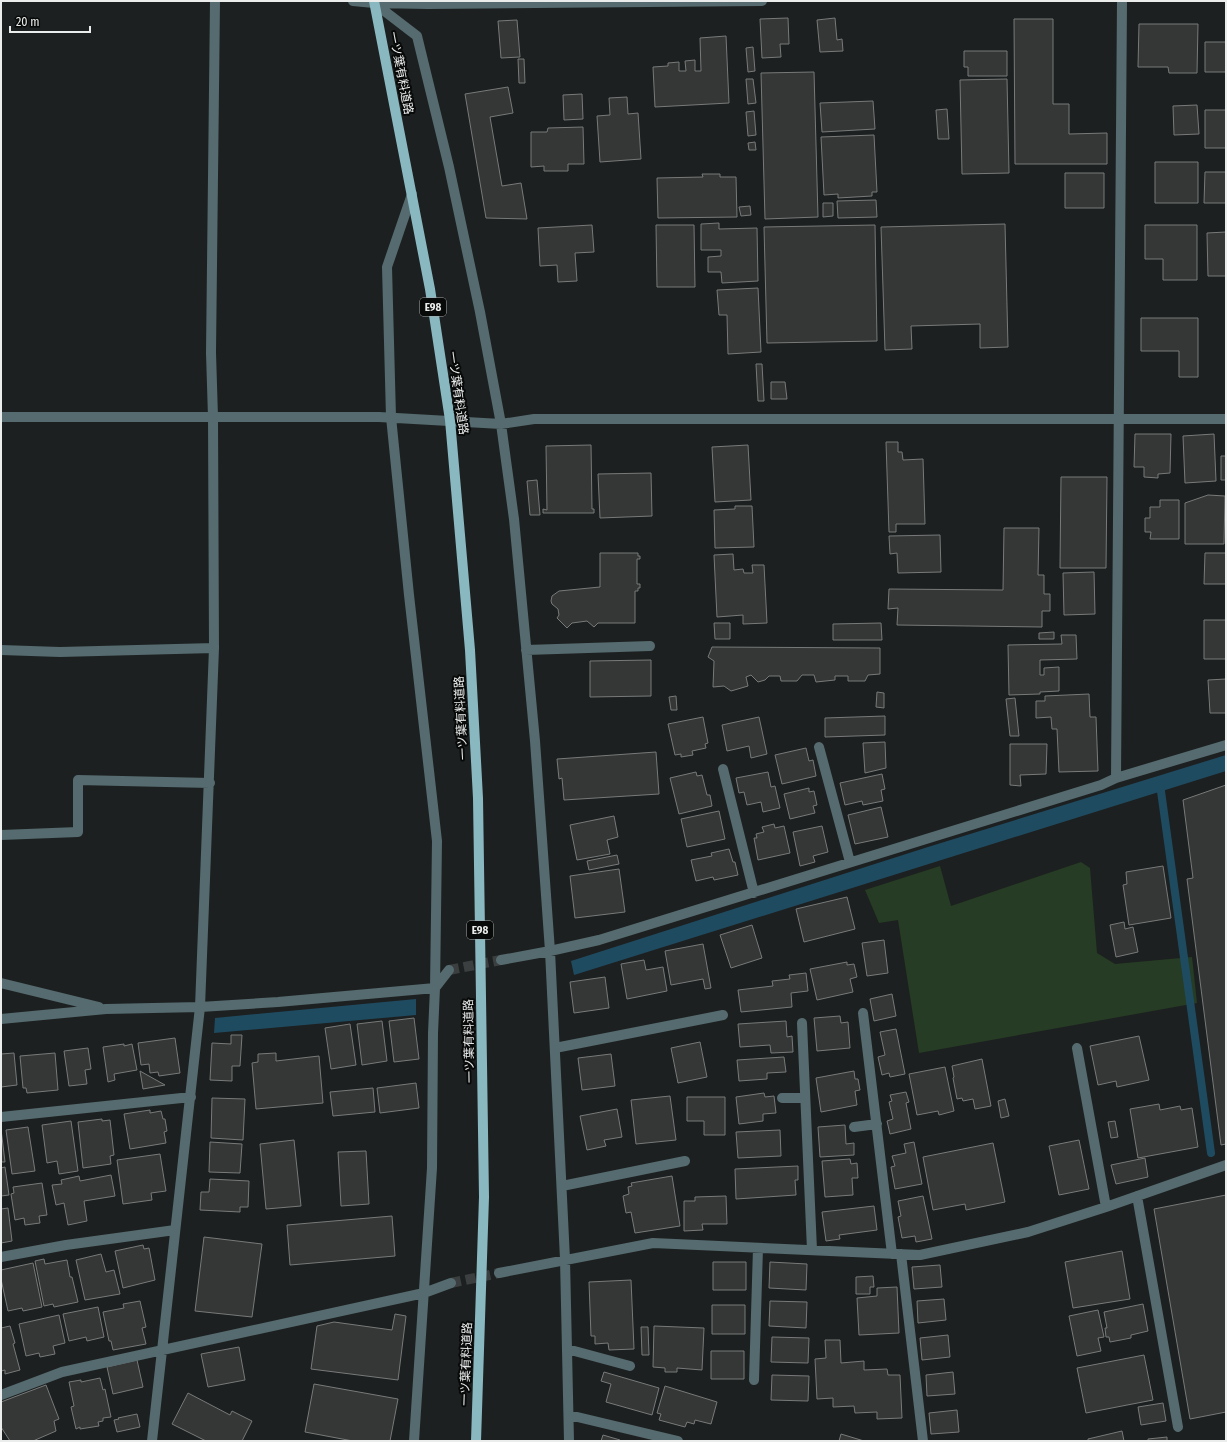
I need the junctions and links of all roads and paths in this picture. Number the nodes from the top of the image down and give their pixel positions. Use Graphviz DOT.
graph roads {
  1 [pos="215,1"];
  2 [pos="352,1"];
  3 [pos="698,1"];
  4 [pos="762,1"];
  5 [pos="1122,1"];
  6 [pos="374,2"];
  7 [pos="532,2"];
  8 [pos="412,194"];
  9 [pos="1,417"];
  10 [pos="213,417"];
  11 [pos="391,417"];
  12 [pos="1119,419"];
  13 [pos="1226,419"];
  14 [pos="450,420"];
  15 [pos="500,424"];
  16 [pos="650,646"];
  17 [pos="214,648"];
  18 [pos="1,650"];
  19 [pos="526,650"];
  20 [pos="1226,745"];
  21 [pos="819,747"];
  22 [pos="723,769"];
  23 [pos="1116,778"];
  24 [pos="210,783"];
  25 [pos="1,835"];
  26 [pos="850,862"];
  27 [pos="754,893"];
  28 [pos="550,951"];
  29 [pos="501,960"];
  30 [pos="449,970"];
  31 [pos="1,983"];
  32 [pos="436,988"];
  33 [pos="200,1007"];
  34 [pos="106,1009"];
  35 [pos="863,1013"];
  36 [pos="723,1015"];
  37 [pos="1,1019"];
  38 [pos="802,1022"];
  39 [pos="555,1048"];
  40 [pos="1077,1048"];
  41 [pos="191,1097"];
  42 [pos="782,1098"];
  43 [pos="805,1098"];
  44 [pos="1,1117"];
  45 [pos="876,1124"];
  46 [pos="854,1127"];
  47 [pos="685,1161"];
  48 [pos="1226,1165"];
  49 [pos="562,1186"];
  50 [pos="1138,1196"];
  51 [pos="1106,1207"];
  52 [pos="174,1230"];
  53 [pos="758,1248"];
  54 [pos="812,1250"];
  55 [pos="897,1254"];
  56 [pos="1,1257"];
  57 [pos="565,1260"];
  58 [pos="499,1273"];
  59 [pos="451,1283"];
  60 [pos="424,1293"];
  61 [pos="161,1349"];
  62 [pos="567,1349"];
  63 [pos="630,1366"];
  64 [pos="754,1380"];
  65 [pos="1,1395"];
  66 [pos="569,1415"];
  67 [pos="1178,1427"];
  68 [pos="152,1441"];
  69 [pos="414,1441"];
  70 [pos="476,1441"];
  71 [pos="570,1441"];
  72 [pos="678,1441"];
  73 [pos="923,1441"];
  1 -- 10 [label="street"];
  2 -- 6 [label="street"];
  3 -- 4 [label="street"];
  3 -- 7 [label="street"];
  5 -- 12 [label="street"];
  6 -- 7 [label="street"];
  6 -- 8 [label="main road, 一ツ葉有料道路 / E98"];
  6 -- 15 [label="street"];
  8 -- 11 [label="street"];
  8 -- 14 [label="main road, 一ツ葉有料道路 / E98"];
  9 -- 10 [label="street"];
  10 -- 11 [label="street"];
  10 -- 17 [label="street"];
  11 -- 14 [label="street"];
  11 -- 32 [label="street"];
  12 -- 13 [label="street"];
  12 -- 15 [label="street"];
  12 -- 23 [label="street"];
  14 -- 15 [label="street"];
  14 -- 70 [label="main road, 一ツ葉有料道路 / E98"];
  15 -- 19 [label="street"];
  16 -- 19 [label="street"];
  17 -- 18 [label="street"];
  17 -- 24 [label="street"];
  19 -- 28 [label="street"];
  20 -- 23 [label="street"];
  21 -- 26 [label="street"];
  22 -- 27 [label="street"];
  23 -- 26 [label="street"];
  24 -- 25 [label="street"];
  24 -- 33 [label="street"];
  26 -- 27 [label="street"];
  27 -- 28 [label="street"];
  28 -- 29 [label="street"];
  28 -- 39 [label="street"];
  30 -- 32 [label="street"];
  31 -- 34 [label="street"];
  32 -- 33 [label="street"];
  32 -- 60 [label="street"];
  33 -- 34 [label="street"];
  33 -- 41 [label="street"];
  34 -- 37 [label="street"];
  35 -- 45 [label="street"];
  36 -- 39 [label="street"];
  38 -- 43 [label="street"];
  39 -- 49 [label="street"];
  40 -- 51 [label="street"];
  41 -- 44 [label="street"];
  41 -- 52 [label="street"];
  42 -- 43 [label="street"];
  43 -- 54 [label="street"];
  45 -- 46 [label="street"];
  45 -- 55 [label="street"];
  47 -- 49 [label="street"];
  48 -- 50 [label="street"];
  49 -- 57 [label="street"];
  50 -- 51 [label="street"];
  50 -- 67 [label="street"];
  51 -- 55 [label="street"];
  52 -- 56 [label="street"];
  52 -- 61 [label="street"];
  53 -- 54 [label="street"];
  53 -- 57 [label="street"];
  53 -- 64 [label="street"];
  54 -- 55 [label="street"];
  55 -- 73 [label="street"];
  57 -- 58 [label="street"];
  57 -- 62 [label="street"];
  59 -- 60 [label="street"];
  60 -- 61 [label="street"];
  60 -- 69 [label="street"];
  61 -- 65 [label="street"];
  61 -- 68 [label="street"];
  62 -- 63 [label="street"];
  62 -- 66 [label="street"];
  66 -- 71 [label="street"];
  66 -- 72 [label="street"];
}
